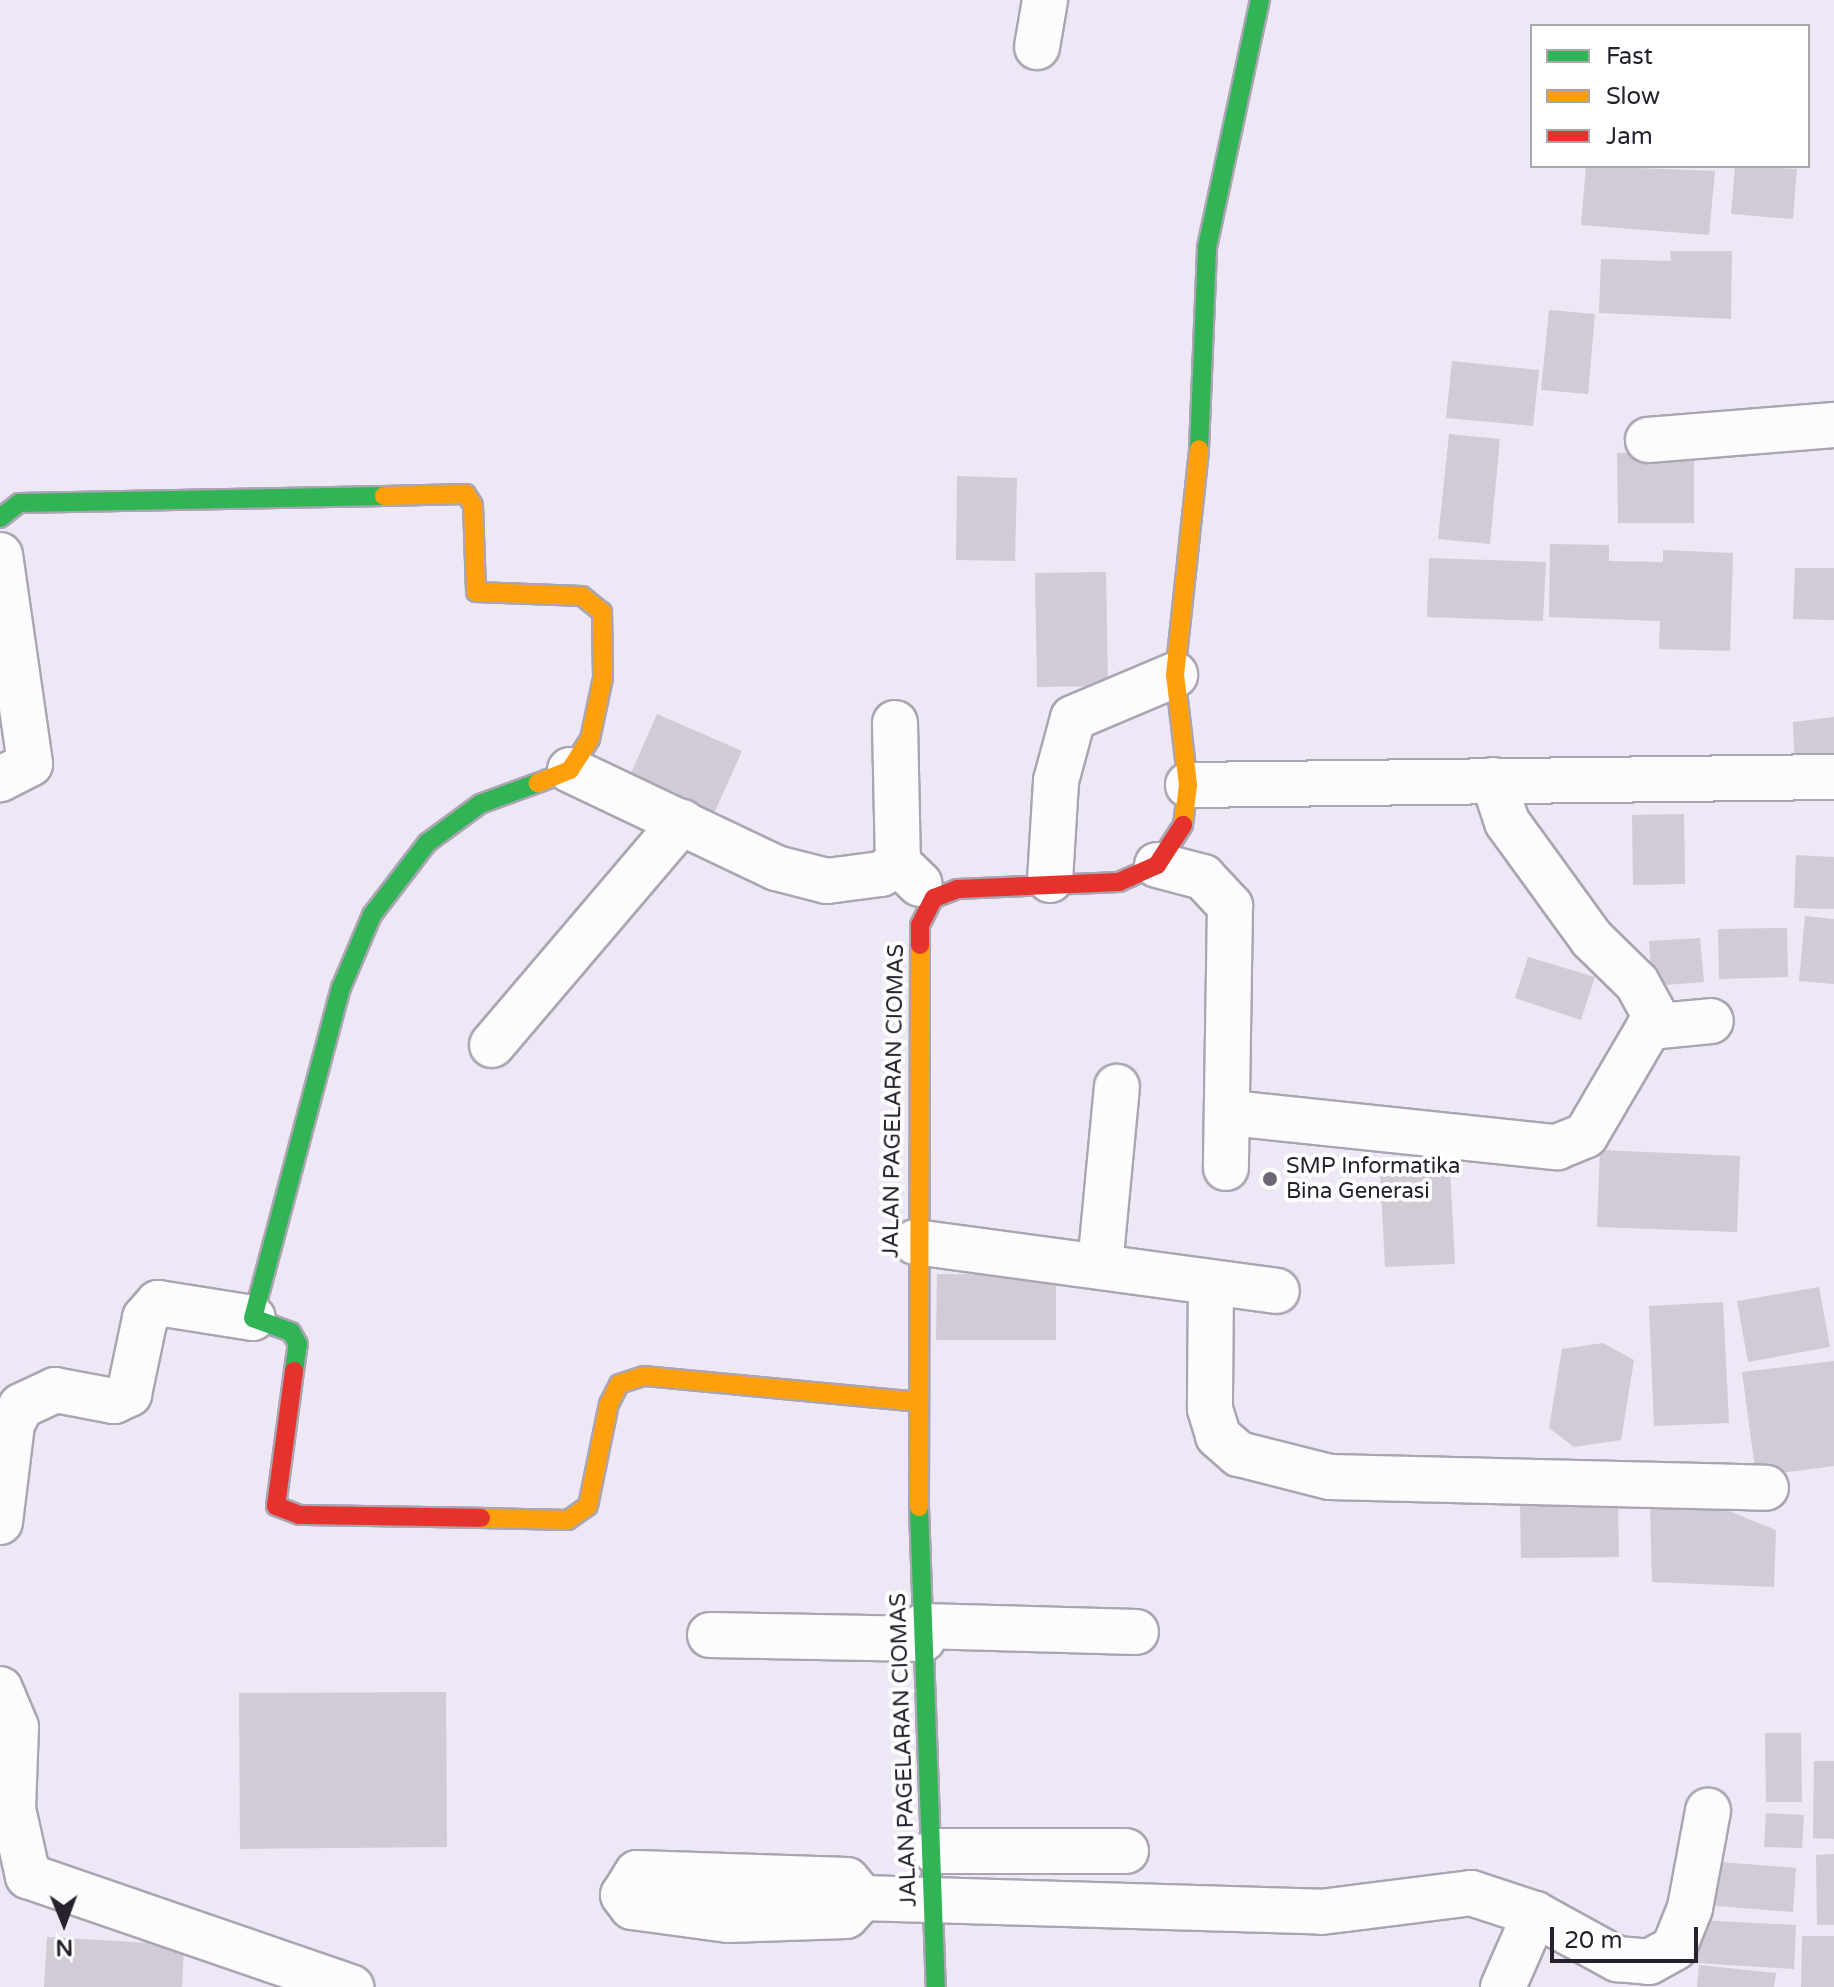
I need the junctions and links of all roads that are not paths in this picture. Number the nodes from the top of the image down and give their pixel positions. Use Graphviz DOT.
graph roads {
  1 [pos="1045,0"];
  2 [pos="1260,0"];
  3 [pos="1037,47"];
  4 [pos="1834,425"];
  5 [pos="1648,440"];
  6 [pos="0,518"];
  7 [pos="0,555"];
  8 [pos="1175,675"];
  9 [pos="895,723"];
  10 [pos="570,770"];
  11 [pos="1834,777"];
  12 [pos="0,779"];
  13 [pos="1493,780"];
  14 [pos="1188,785"];
  15 [pos="682,822"];
  16 [pos="898,863"];
  17 [pos="1157,865"];
  18 [pos="1050,880"];
  19 [pos="934,898"];
  20 [pos="1711,1021"];
  21 [pos="1659,1023"];
  22 [pos="492,1045"];
  23 [pos="1117,1087"];
  24 [pos="1231,1113"];
  25 [pos="1226,1168"];
  26 [pos="915,1242"];
  27 [pos="1100,1266"];
  28 [pos="1211,1283"];
  29 [pos="1277,1291"];
  30 [pos="253,1318"];
  31 [pos="919,1402"];
  32 [pos="1766,1488"];
  33 [pos="0,1522"];
  34 [pos="1136,1632"];
  35 [pos="923,1633"];
  36 [pos="710,1635"];
  37 [pos="0,1689"];
  38 [pos="1708,1811"];
  39 [pos="935,1851"];
  40 [pos="1126,1851"];
  41 [pos="934,1897"];
  42 [pos="862,1898"];
  43 [pos="1535,1914"];
  44 [pos="351,1987"];
  45 [pos="936,1987"];
  46 [pos="1503,1987"];
  1 -- 3 [label="street"];
  2 -- 8 [label="street"];
  4 -- 5 [label="street"];
  6 -- 10 [label="street"];
  7 -- 12 [label="street"];
  8 -- 14 [label="street"];
  8 -- 18 [label="street"];
  9 -- 16 [label="street"];
  10 -- 15 [label="street"];
  10 -- 30 [label="street"];
  11 -- 13 [label="street"];
  13 -- 14 [label="street"];
  13 -- 21 [label="street"];
  14 -- 17 [label="street"];
  15 -- 16 [label="street"];
  15 -- 22 [label="street"];
  16 -- 19 [label="street"];
  17 -- 18 [label="street"];
  17 -- 24 [label="street"];
  18 -- 19 [label="street"];
  19 -- 26 [label="street, JALAN PAGELARAN CIOMAS"];
  20 -- 21 [label="street"];
  21 -- 24 [label="street"];
  23 -- 27 [label="street"];
  24 -- 25 [label="street"];
  26 -- 27 [label="street"];
  26 -- 31 [label="street, JALAN PAGELARAN CIOMAS"];
  27 -- 28 [label="street"];
  28 -- 29 [label="street"];
  28 -- 32 [label="street"];
  30 -- 31 [label="street"];
  30 -- 33 [label="street"];
  31 -- 35 [label="street, JALAN PAGELARAN CIOMAS"];
  34 -- 35 [label="street"];
  35 -- 36 [label="street"];
  35 -- 39 [label="street, JALAN PAGELARAN CIOMAS"];
  37 -- 44 [label="street"];
  38 -- 43 [label="street"];
  39 -- 40 [label="street"];
  39 -- 41 [label="street, JALAN PAGELARAN CIOMAS"];
  41 -- 42 [label="street"];
  41 -- 43 [label="street"];
  41 -- 45 [label="street, JALAN PAGELARAN CIOMAS"];
  43 -- 46 [label="street"];
}
